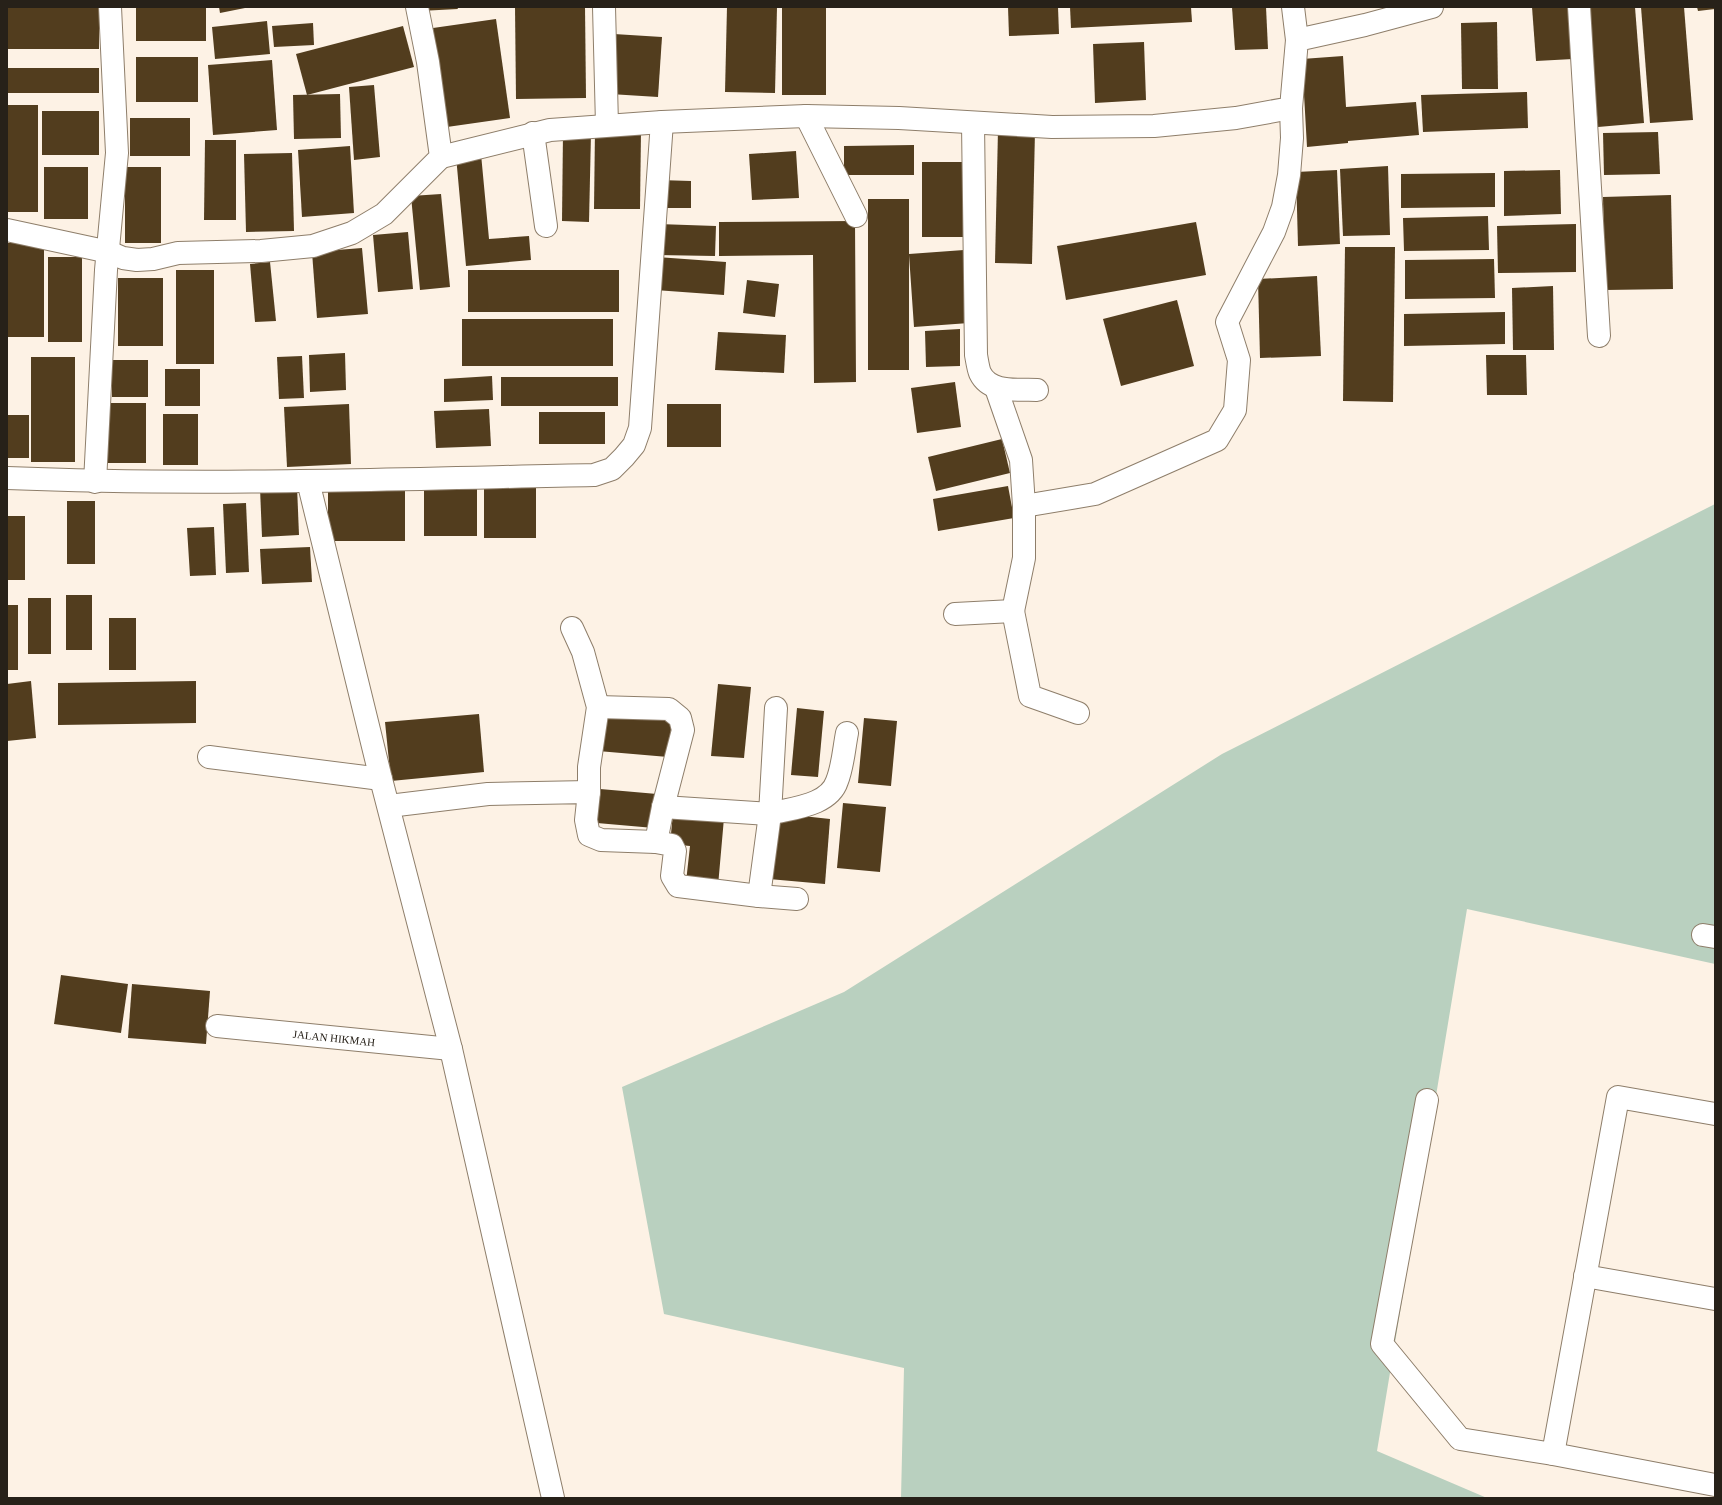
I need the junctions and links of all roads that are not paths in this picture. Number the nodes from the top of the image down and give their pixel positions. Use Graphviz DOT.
graph roads {
  1 [pos="110,7"];
  2 [pos="417,7"];
  3 [pos="604,7"];
  4 [pos="1293,7"];
  5 [pos="1432,7"];
  6 [pos="1579,7"];
  7 [pos="1297,40"];
  8 [pos="1291,108"];
  9 [pos="806,116"];
  10 [pos="662,122"];
  11 [pos="973,123"];
  12 [pos="607,125"];
  13 [pos="533,133"];
  14 [pos="441,157"];
  15 [pos="856,216"];
  16 [pos="546,226"];
  17 [pos="7,230"];
  18 [pos="109,252"];
  19 [pos="1599,336"];
  20 [pos="996,388"];
  21 [pos="1037,390"];
  22 [pos="7,478"];
  23 [pos="308,481"];
  24 [pos="95,482"];
  25 [pos="1024,506"];
  26 [pos="1013,611"];
  27 [pos="955,614"];
  28 [pos="572,628"];
  29 [pos="598,707"];
  30 [pos="776,708"];
  31 [pos="1078,713"];
  32 [pos="847,733"];
  33 [pos="209,757"];
  34 [pos="382,779"];
  35 [pos="589,792"];
  36 [pos="389,806"];
  37 [pos="663,807"];
  38 [pos="770,814"];
  39 [pos="656,842"];
  40 [pos="759,896"];
  41 [pos="798,898"];
  42 [pos="217,1026"];
  43 [pos="451,1049"];
  44 [pos="1427,1100"];
  45 [pos="1715,1114"];
  46 [pos="1585,1276"];
  47 [pos="1715,1299"];
  48 [pos="1553,1454"];
  49 [pos="1715,1485"];
  50 [pos="553,1498"];
  1 -- 18 [label="street"];
  2 -- 14 [label="street"];
  3 -- 12 [label="street"];
  4 -- 7 [label="street"];
  5 -- 7 [label="street"];
  6 -- 19 [label="street"];
  7 -- 8 [label="street"];
  8 -- 11 [label="street"];
  8 -- 25 [label="street"];
  9 -- 10 [label="street"];
  9 -- 11 [label="street"];
  9 -- 15 [label="street"];
  10 -- 12 [label="street"];
  10 -- 23 [label="street"];
  11 -- 20 [label="street"];
  12 -- 13 [label="street"];
  13 -- 14 [label="street"];
  13 -- 16 [label="street"];
  14 -- 18 [label="street"];
  17 -- 18 [label="street"];
  18 -- 24 [label="street"];
  20 -- 21 [label="street"];
  20 -- 25 [label="street"];
  22 -- 24 [label="street"];
  23 -- 24 [label="street"];
  23 -- 34 [label="street"];
  25 -- 26 [label="street"];
  26 -- 27 [label="street"];
  26 -- 31 [label="street"];
  28 -- 29 [label="street"];
  29 -- 35 [label="street"];
  29 -- 37 [label="street"];
  30 -- 38 [label="street"];
  32 -- 38 [label="street"];
  33 -- 34 [label="street"];
  34 -- 36 [label="street"];
  35 -- 36 [label="street"];
  35 -- 39 [label="street"];
  36 -- 43 [label="street"];
  37 -- 38 [label="street"];
  37 -- 39 [label="street"];
  38 -- 40 [label="street"];
  39 -- 40 [label="street"];
  40 -- 41 [label="street"];
  42 -- 43 [label="street, JALAN HIKMAH"];
  43 -- 50 [label="street"];
  44 -- 48 [label="street"];
  45 -- 46 [label="street"];
  46 -- 47 [label="street"];
  46 -- 48 [label="street"];
  48 -- 49 [label="street"];
}
